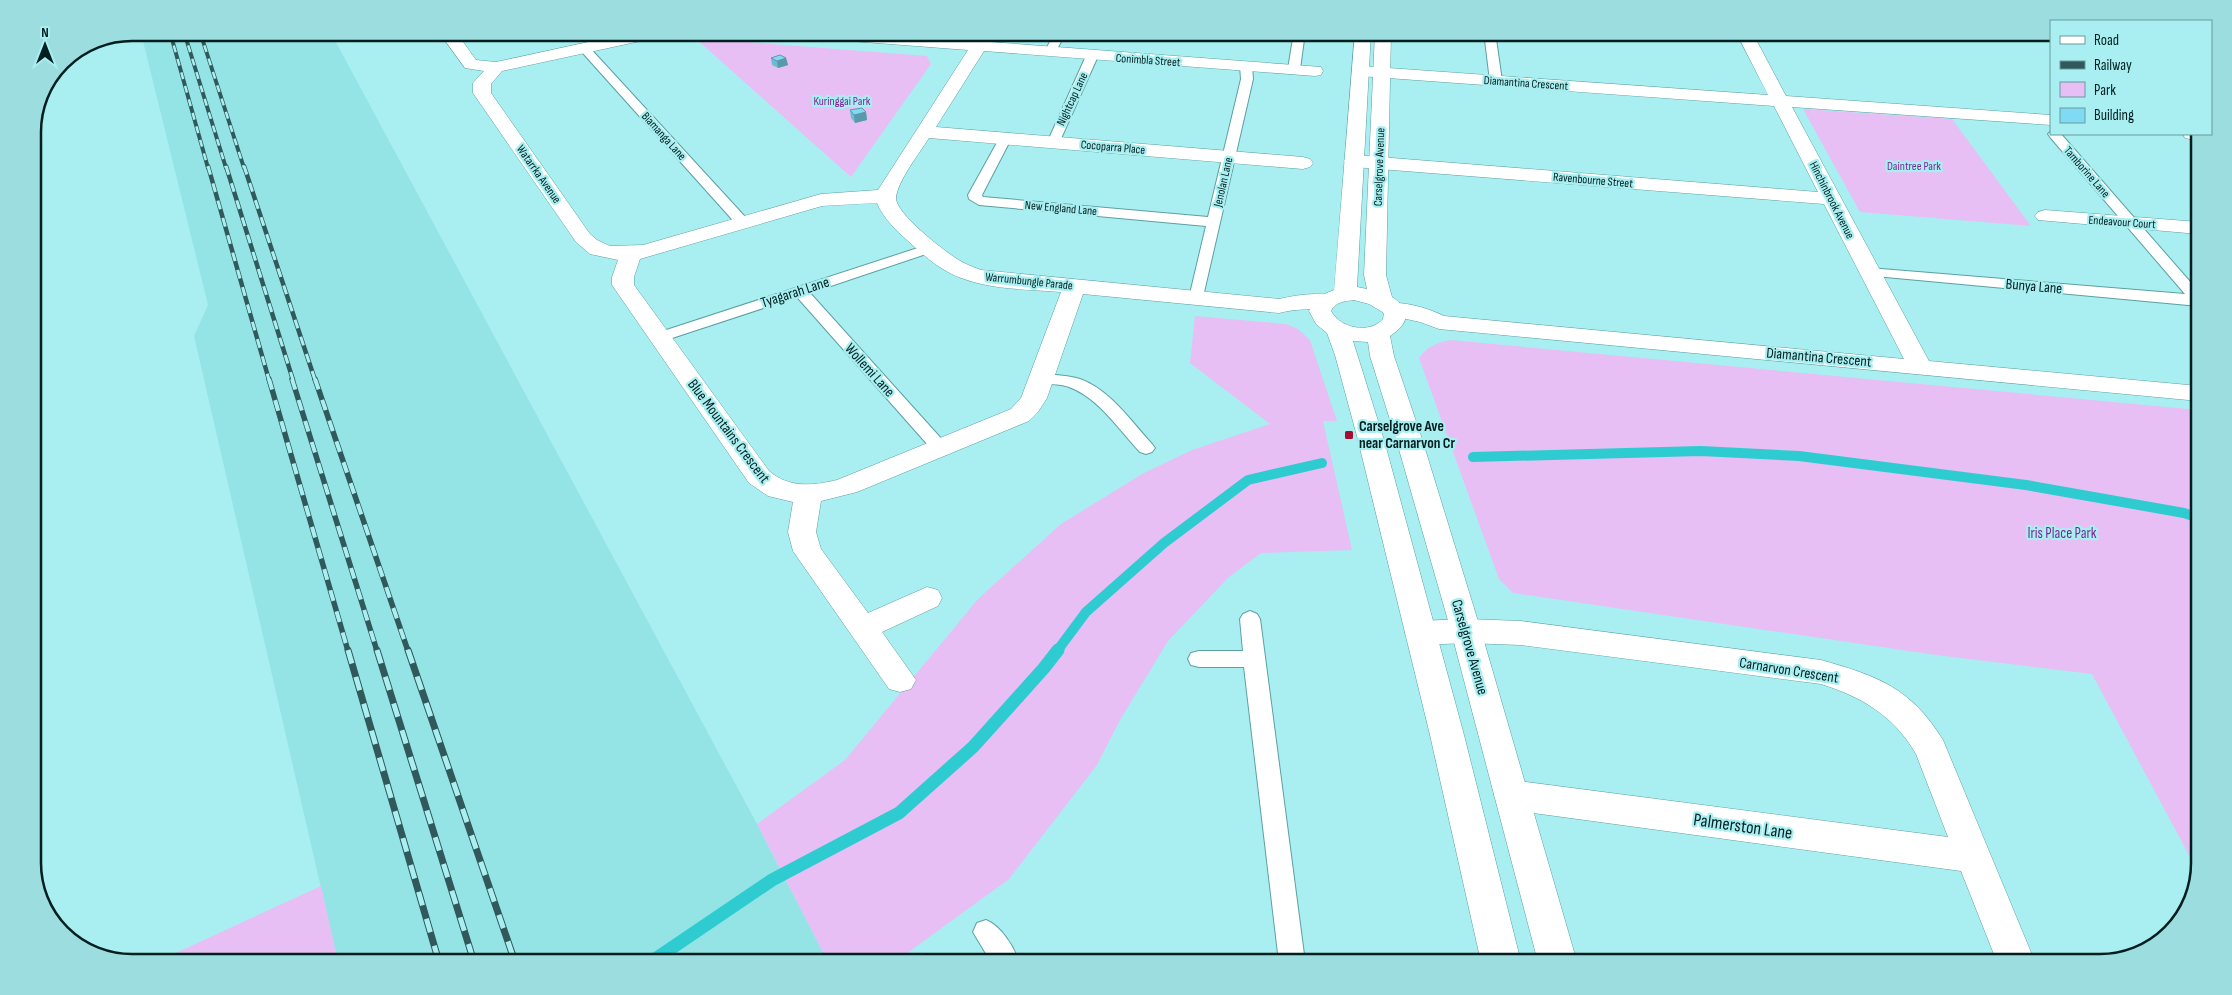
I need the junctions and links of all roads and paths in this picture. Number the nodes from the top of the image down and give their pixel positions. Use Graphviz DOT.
graph roads {
  1 [pos="454,41"];
  2 [pos="620,41"];
  3 [pos="983,41"];
  4 [pos="993,41"];
  5 [pos="1056,41"];
  6 [pos="1299,41"];
  7 [pos="1362,41"];
  8 [pos="1382,41"];
  9 [pos="1490,41"];
  10 [pos="1749,41"];
  11 [pos="585,49"];
  12 [pos="1050,53"];
  13 [pos="1092,56"];
  14 [pos="1246,66"];
  15 [pos="496,67"];
  16 [pos="1294,69"];
  17 [pos="1315,71"];
  18 [pos="1360,71"];
  19 [pos="1381,73"];
  20 [pos="1496,81"];
  21 [pos="1780,101"];
  22 [pos="2048,123"];
  23 [pos="924,132"];
  24 [pos="2055,135"];
  25 [pos="1005,139"];
  26 [pos="1053,142"];
  27 [pos="1229,157"];
  28 [pos="1354,161"];
  29 [pos="1303,163"];
  30 [pos="1379,163"];
  31 [pos="886,196"];
  32 [pos="1832,199"];
  33 [pos="2046,216"];
  34 [pos="1214,222"];
  35 [pos="743,223"];
  36 [pos="2131,223"];
  37 [pos="2191,227"];
  38 [pos="930,248"];
  39 [pos="631,253"];
  40 [pos="1869,272"];
  41 [pos="1075,286"];
  42 [pos="800,291"];
  43 [pos="2191,291"];
  44 [pos="1198,298"];
  45 [pos="2191,299"];
  46 [pos="1332,310"];
  47 [pos="1386,317"];
  48 [pos="660,337"];
  49 [pos="1920,367"];
  50 [pos="1041,379"];
  51 [pos="2191,393"];
  52 [pos="1146,448"];
  53 [pos="941,449"];
  54 [pos="808,494"];
  55 [pos="927,598"];
  56 [pos="1250,619"];
  57 [pos="863,628"];
  58 [pos="1466,631"];
  59 [pos="1420,632"];
  60 [pos="1199,659"];
  61 [pos="1254,659"];
  62 [pos="900,680"];
  63 [pos="1511,794"];
  64 [pos="1974,858"];
  65 [pos="986,932"];
  66 [pos="1001,954"];
  67 [pos="1291,954"];
  68 [pos="1499,954"];
  69 [pos="1556,954"];
  70 [pos="2013,954"];
  1 -- 15 [label="street"];
  2 -- 11 [label="street"];
  3 -- 23 [label="street"];
  4 -- 12 [label="street, Conimbla Street"];
  5 -- 12 [label="lane"];
  6 -- 16 [label="lane"];
  7 -- 18 [label="street, Carselgrove Avenue"];
  8 -- 19 [label="street, Carselgrove Avenue"];
  9 -- 20 [label="lane"];
  10 -- 21 [label="street, Hinchinbrook Avenue"];
  11 -- 15 [label="street"];
  11 -- 35 [label="lane, Biamanga Lane"];
  12 -- 13 [label="street, Conimbla Street"];
  13 -- 14 [label="street, Conimbla Street"];
  13 -- 26 [label="lane, Nightcap Lane"];
  14 -- 16 [label="street, Conimbla Street"];
  14 -- 27 [label="lane, Jenolan Lane"];
  15 -- 39 [label="street, Watarrka Avenue"];
  16 -- 17 [label="street, Conimbla Street"];
  18 -- 19 [label="street, Diamantina Crescent"];
  18 -- 28 [label="street, Carselgrove Avenue"];
  19 -- 20 [label="street, Diamantina Crescent"];
  19 -- 30 [label="street, Carselgrove Avenue"];
  20 -- 21 [label="street, Diamantina Crescent"];
  21 -- 22 [label="street, Diamantina Crescent"];
  21 -- 32 [label="street, Hinchinbrook Avenue"];
  23 -- 25 [label="street, Cocoparra Place"];
  23 -- 31 [label="street"];
  24 -- 36 [label="lane, Tamborine Lane"];
  25 -- 26 [label="street, Cocoparra Place"];
  25 -- 34 [label="lane, New England Lane"];
  26 -- 27 [label="street, Cocoparra Place"];
  27 -- 29 [label="street, Cocoparra Place"];
  27 -- 34 [label="lane, Jenolan Lane"];
  28 -- 30 [label="street, Ravenbourne Street"];
  28 -- 46 [label="street, Carselgrove Avenue"];
  30 -- 32 [label="street, Ravenbourne Street"];
  30 -- 47 [label="street, Carselgrove Avenue"];
  31 -- 35 [label="street"];
  31 -- 38 [label="street, Warrumbungle Parade"];
  32 -- 40 [label="street, Hinchinbrook Avenue"];
  33 -- 36 [label="street, Endeavour Court"];
  34 -- 44 [label="lane, Jenolan Lane"];
  35 -- 39 [label="street"];
  36 -- 37 [label="street, Endeavour Court"];
  36 -- 43 [label="lane, Tamborine Lane"];
  38 -- 41 [label="street, Warrumbungle Parade"];
  38 -- 42 [label="lane, Tyagarah Lane"];
  39 -- 48 [label="street, Blue Mountains Crescent"];
  40 -- 45 [label="lane, Bunya Lane"];
  40 -- 49 [label="street, Hinchinbrook Avenue"];
  41 -- 44 [label="street, Warrumbungle Parade"];
  41 -- 50 [label="street, Blue Mountains Crescent"];
  42 -- 48 [label="lane, Tyagarah Lane"];
  42 -- 53 [label="lane, Wollemi Lane"];
  44 -- 46 [label="street, Warrumbungle Parade"];
  46 -- 47 [label="street"];
  46 -- 47 [label="street"];
  46 -- 59 [label="street, Carselgrove Avenue"];
  47 -- 49 [label="street, Diamantina Crescent"];
  47 -- 58 [label="street, Carselgrove Avenue"];
  48 -- 54 [label="street, Blue Mountains Crescent"];
  49 -- 51 [label="street, Diamantina Crescent"];
  50 -- 52 [label="lane"];
  50 -- 53 [label="street, Blue Mountains Crescent"];
  53 -- 54 [label="street, Blue Mountains Crescent"];
  54 -- 57 [label="street"];
  55 -- 57 [label="street"];
  56 -- 61 [label="lane"];
  57 -- 62 [label="street"];
  58 -- 59 [label="street, Carnarvon Crescent"];
  58 -- 63 [label="street, Carselgrove Avenue"];
  58 -- 64 [label="street, Carnarvon Crescent"];
  59 -- 68 [label="street, Carselgrove Avenue"];
  60 -- 61 [label="lane"];
  61 -- 67 [label="lane"];
  63 -- 64 [label="street, Palmerston Lane"];
  63 -- 69 [label="street, Carselgrove Avenue"];
  64 -- 70 [label="street, Carnarvon Crescent"];
  65 -- 66 [label="lane"];
}
